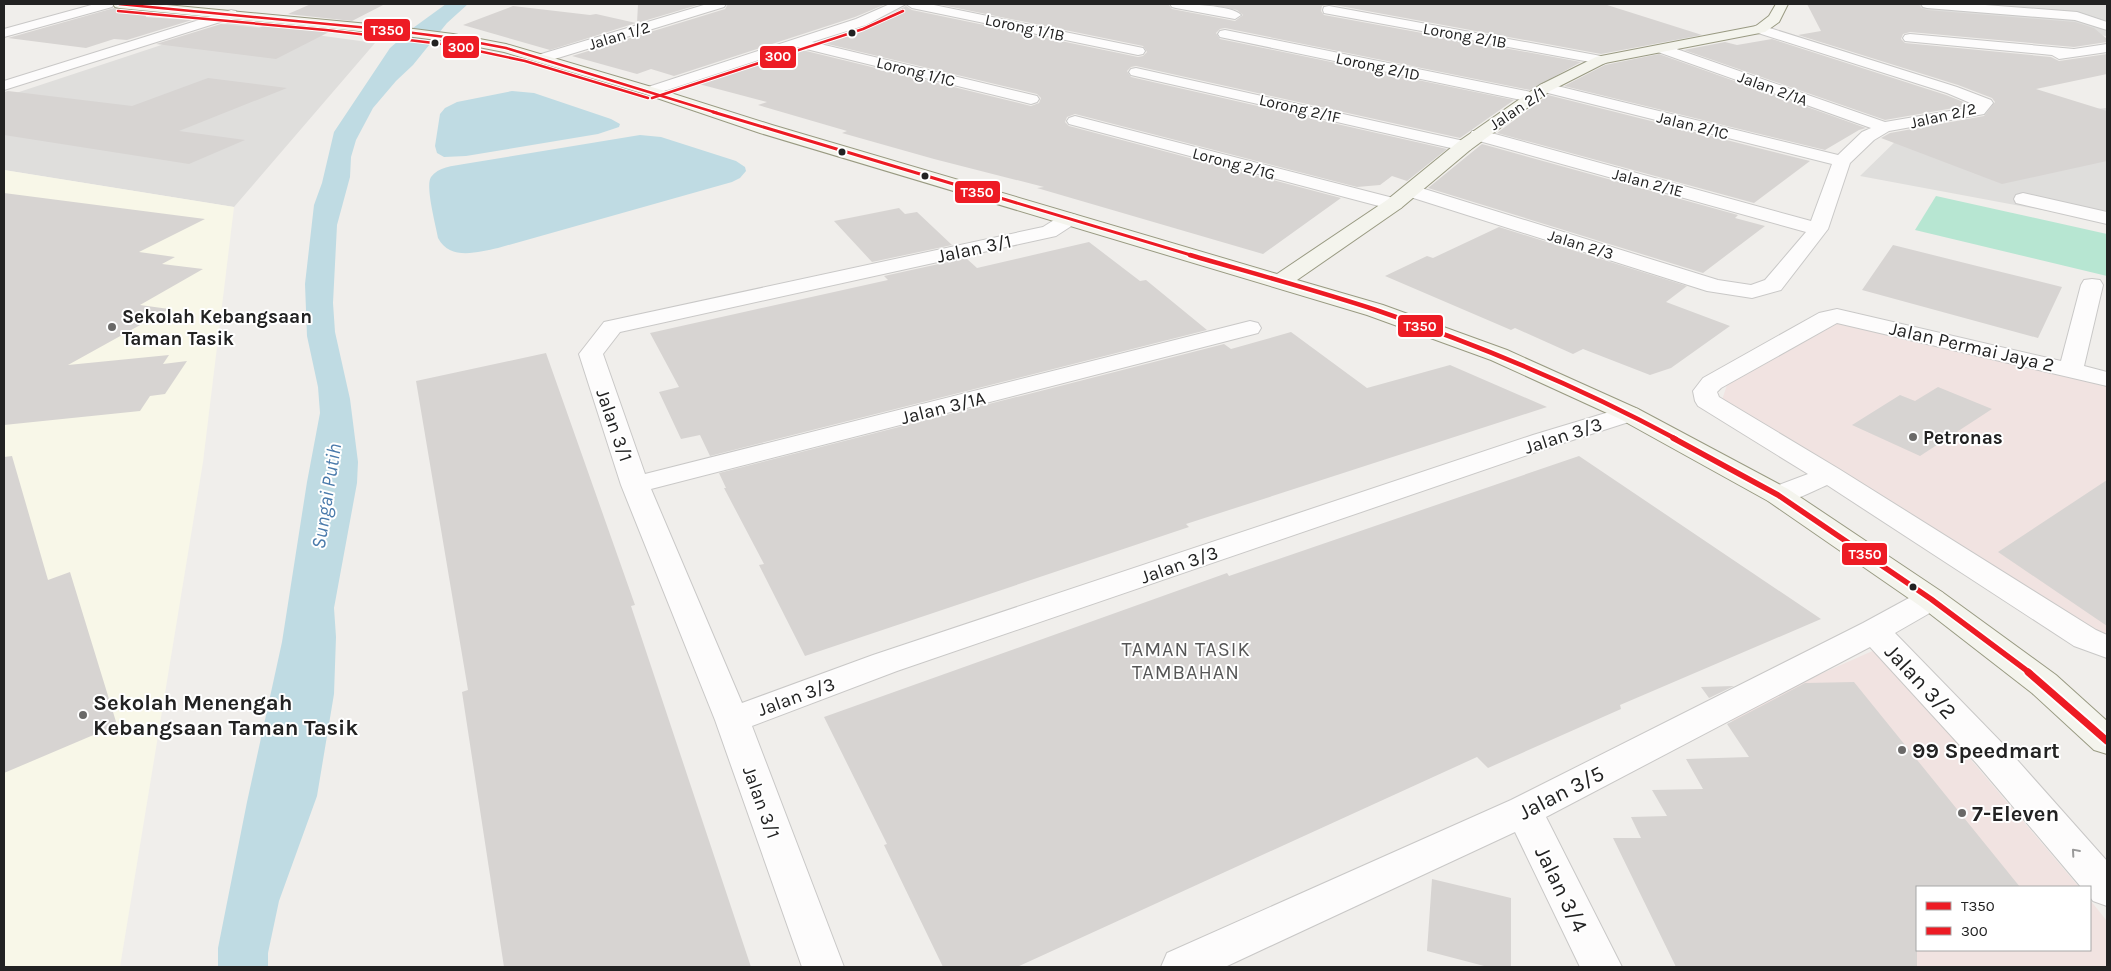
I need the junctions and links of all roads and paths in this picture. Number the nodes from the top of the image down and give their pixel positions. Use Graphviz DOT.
graph roads {
  1 [pos="108,4"];
  2 [pos="119,4"];
  3 [pos="720,4"];
  4 [pos="900,4"];
  5 [pos="912,4"];
  6 [pos="1176,4"];
  7 [pos="1782,4"];
  8 [pos="1927,4"];
  9 [pos="673,6"];
  10 [pos="1329,10"];
  11 [pos="2104,10"];
  12 [pos="696,11"];
  13 [pos="231,14"];
  14 [pos="1235,15"];
  15 [pos="2077,16"];
  16 [pos="2107,26"];
  17 [pos="1760,29"];
  18 [pos="4,33"];
  19 [pos="1225,34"];
  20 [pos="1910,38"];
  21 [pos="801,44"];
  22 [pos="2107,48"];
  23 [pos="1663,49"];
  24 [pos="1138,51"];
  25 [pos="2076,53"];
  26 [pos="543,58"];
  27 [pos="1602,60"];
  28 [pos="2026,62"];
  29 [pos="1136,72"];
  30 [pos="4,86"];
  31 [pos="650,91"];
  32 [pos="1538,92"];
  33 [pos="1030,99"];
  34 [pos="1075,121"];
  35 [pos="1884,127"];
  36 [pos="1478,135"];
  37 [pos="1464,146"];
  38 [pos="1842,161"];
  39 [pos="1411,191"];
  40 [pos="2023,200"];
  41 [pos="1394,204"];
  42 [pos="2107,218"];
  43 [pos="1069,219"];
  44 [pos="1818,229"];
  45 [pos="1280,282"];
  46 [pos="2092,285"];
  47 [pos="1752,292"];
  48 [pos="1250,328"];
  49 [pos="2071,369"];
  50 [pos="2107,379"];
  51 [pos="1629,414"];
  52 [pos="1829,475"];
  53 [pos="636,485"];
  54 [pos="1778,495"];
  55 [pos="1931,599"];
  56 [pos="1874,631"];
  57 [pos="2107,648"];
  58 [pos="732,720"];
  59 [pos="2107,741"];
  60 [pos="1524,811"];
  61 [pos="2107,889"];
  62 [pos="823,967"];
  63 [pos="1182,967"];
  64 [pos="1600,967"];
  1 -- 18 [label="street"];
  2 -- 13 [label="street"];
  3 -- 12 [label="street, Jalan 1/2"];
  4 -- 21 [label="street"];
  5 -- 24 [label="street, Lorong 1/1B"];
  6 -- 14 [label="street"];
  7 -- 17 [label="street, Jalan 2/1"];
  8 -- 15 [label="street"];
  9 -- 12 [label="street, Jalan 1/2"];
  10 -- 27 [label="street, Lorong 2/1B"];
  11 -- 15 [label="street"];
  12 -- 26 [label="street, Jalan 1/2"];
  13 -- 26 [label="street"];
  13 -- 30 [label="street"];
  15 -- 16 [label="street"];
  17 -- 23 [label="street, Jalan 2/1"];
  17 -- 35 [label="street, Jalan 2/2"];
  19 -- 32 [label="street, Lorong 2/1D"];
  20 -- 25 [label="street"];
  21 -- 31 [label="street"];
  21 -- 33 [label="street, Lorong 1/1C"];
  22 -- 25 [label="street"];
  23 -- 27 [label="street, Jalan 2/1"];
  23 -- 35 [label="street, Jalan 2/1A"];
  25 -- 28 [label="street"];
  26 -- 31 [label="street"];
  27 -- 32 [label="street, Jalan 2/1"];
  29 -- 37 [label="street, Lorong 2/1F"];
  31 -- 43 [label="street"];
  32 -- 36 [label="street, Jalan 2/1"];
  32 -- 38 [label="street, Jalan 2/1C"];
  34 -- 41 [label="street, Lorong 2/1G"];
  35 -- 38 [label="street, Jalan 2/2"];
  36 -- 37 [label="street, Jalan 2/1"];
  36 -- 44 [label="street, Jalan 2/1E"];
  37 -- 39 [label="street, Jalan 2/1"];
  38 -- 44 [label="street, Jalan 2/2"];
  39 -- 41 [label="street, Jalan 2/1"];
  39 -- 47 [label="street, Jalan 2/3"];
  40 -- 42 [label="street"];
  41 -- 45 [label="street, Jalan 2/1"];
  43 -- 45 [label="street"];
  43 -- 53 [label="street, Jalan 3/1"];
  44 -- 47 [label="street, Jalan 2/2"];
  45 -- 51 [label="street"];
  46 -- 49 [label="street"];
  48 -- 53 [label="street, Jalan 3/1A"];
  49 -- 50 [label="street, Jalan Permai Jaya 2"];
  49 -- 52 [label="street, Jalan Permai Jaya 2"];
  51 -- 54 [label="street"];
  51 -- 58 [label="street, Jalan 3/3"];
  52 -- 54 [label="street"];
  52 -- 57 [label="street"];
  53 -- 58 [label="street, Jalan 3/1"];
  54 -- 55 [label="street"];
  55 -- 56 [label="street, Jalan 3/5"];
  55 -- 59 [label="street"];
  56 -- 60 [label="street, Jalan 3/5"];
  61 -- 56 [label="street, Jalan 3/2, one-way"];
  58 -- 62 [label="street, Jalan 3/1"];
  60 -- 63 [label="street, Jalan 3/5"];
  60 -- 64 [label="street, Jalan 3/4"];
}
